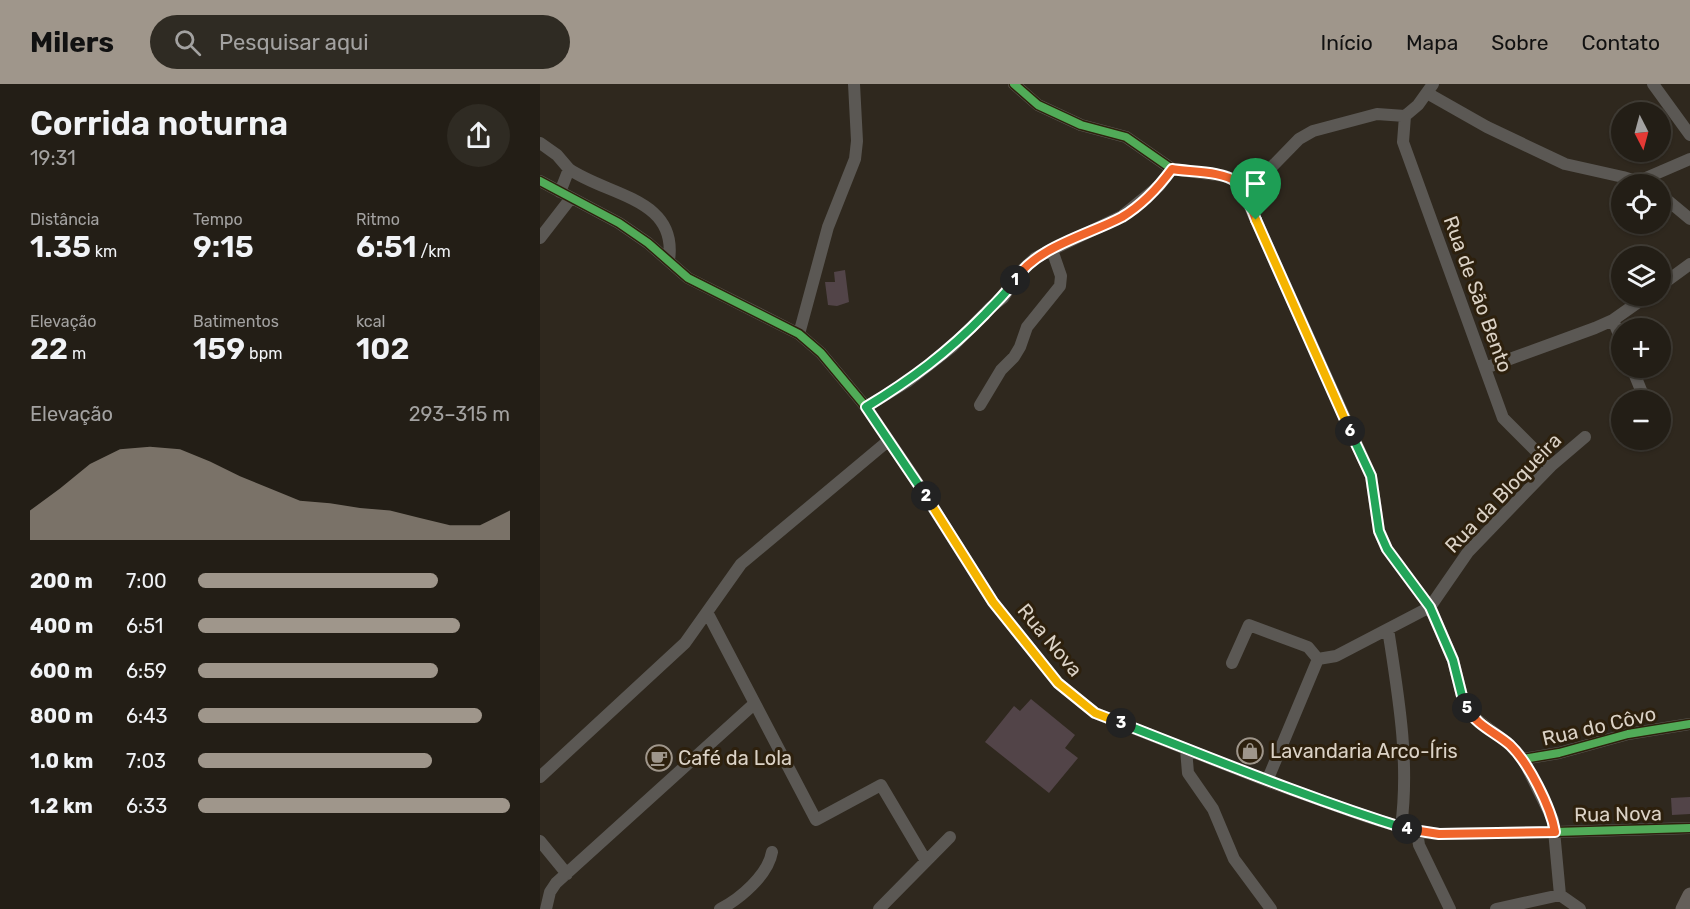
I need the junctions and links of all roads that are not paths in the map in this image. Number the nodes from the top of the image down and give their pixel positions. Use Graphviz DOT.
graph roads {
  1 [pos="854,84"];
  2 [pos="1014,84"];
  3 [pos="1653,84"];
  4 [pos="1430,89"];
  5 [pos="1405,116"];
  6 [pos="1690,135"];
  7 [pos="540,143"];
  8 [pos="1690,159"];
  9 [pos="569,169"];
  10 [pos="1172,169"];
  11 [pos="1660,174"];
  12 [pos="1611,175"];
  13 [pos="540,181"];
  14 [pos="1242,189"];
  15 [pos="566,195"];
  16 [pos="1671,203"];
  17 [pos="1690,219"];
  18 [pos="540,238"];
  19 [pos="1052,250"];
  20 [pos="669,260"];
  21 [pos="1690,264"];
  22 [pos="1671,278"];
  23 [pos="1632,306"];
  24 [pos="1615,318"];
  25 [pos="1611,320"];
  26 [pos="799,334"];
  27 [pos="1485,368"];
  28 [pos="980,405"];
  29 [pos="866,407"];
  30 [pos="1585,437"];
  31 [pos="888,441"];
  32 [pos="1551,466"];
  33 [pos="1430,607"];
  34 [pos="707,612"];
  35 [pos="1388,628"];
  36 [pos="1318,658"];
  37 [pos="1232,663"];
  38 [pos="754,704"];
  39 [pos="1690,724"];
  40 [pos="1186,748"];
  41 [pos="1523,759"];
  42 [pos="540,777"];
  43 [pos="1268,780"];
  44 [pos="1401,827"];
  45 [pos="1684,829"];
  46 [pos="1417,832"];
  47 [pos="1555,832"];
  48 [pos="1690,835"];
  49 [pos="950,837"];
  50 [pos="540,841"];
  51 [pos="772,852"];
  52 [pos="926,861"];
  53 [pos="567,874"];
  54 [pos="1560,895"];
  55 [pos="1690,895"];
  56 [pos="546,909"];
  57 [pos="720,909"];
  58 [pos="879,909"];
  59 [pos="1271,909"];
  60 [pos="1450,909"];
  61 [pos="1496,909"];
  62 [pos="1580,909"];
  63 [pos="1683,909"];
  1 -- 26 [label="street"];
  2 -- 10 [label="street"];
  3 -- 6 [label="street"];
  4 -- 5 [label="street"];
  4 -- 12 [label="street"];
  5 -- 14 [label="street"];
  5 -- 27 [label="street, Rua de São Bento"];
  7 -- 9 [label="street"];
  8 -- 11 [label="street"];
  9 -- 15 [label="street"];
  9 -- 20 [label="street"];
  10 -- 14 [label="street"];
  10 -- 19 [label="street"];
  13 -- 15 [label="street, Rua Nova"];
  14 -- 33 [label="street, Rua do Côvo"];
  15 -- 18 [label="street"];
  15 -- 20 [label="street, Rua Nova"];
  16 -- 17 [label="street"];
  19 -- 28 [label="street"];
  19 -- 29 [label="street"];
  20 -- 26 [label="street, Rua Nova"];
  21 -- 22 [label="street"];
  23 -- 24 [label="street"];
  25 -- 27 [label="street"];
  26 -- 29 [label="street, Rua Nova"];
  27 -- 32 [label="street, Rua de São Bento"];
  29 -- 31 [label="street, Rua Nova"];
  30 -- 32 [label="street, Rua da Bloqueira"];
  31 -- 34 [label="street"];
  31 -- 40 [label="street, Rua Nova"];
  32 -- 33 [label="street, Rua da Bloqueira"];
  33 -- 35 [label="street"];
  33 -- 41 [label="street, Rua do Côvo"];
  34 -- 38 [label="street"];
  34 -- 42 [label="street"];
  35 -- 36 [label="street"];
  35 -- 44 [label="street"];
  36 -- 37 [label="street"];
  36 -- 43 [label="street"];
  38 -- 52 [label="street"];
  38 -- 53 [label="street"];
  39 -- 41 [label="street, Rua do Côvo"];
  40 -- 43 [label="street, Rua Nova"];
  40 -- 59 [label="street"];
  41 -- 47 [label="street"];
  43 -- 44 [label="street, Rua Nova"];
  44 -- 46 [label="street, Rua Nova"];
  45 -- 47 [label="street, Rua Nova"];
  45 -- 48 [label="street, Rua Nova"];
  46 -- 47 [label="street, Rua Nova"];
  46 -- 60 [label="street"];
  47 -- 54 [label="street"];
  49 -- 52 [label="street"];
  50 -- 53 [label="street"];
  51 -- 57 [label="street"];
  52 -- 58 [label="street"];
  53 -- 56 [label="street"];
  54 -- 61 [label="street"];
  54 -- 62 [label="street"];
  55 -- 63 [label="main road"];
}
